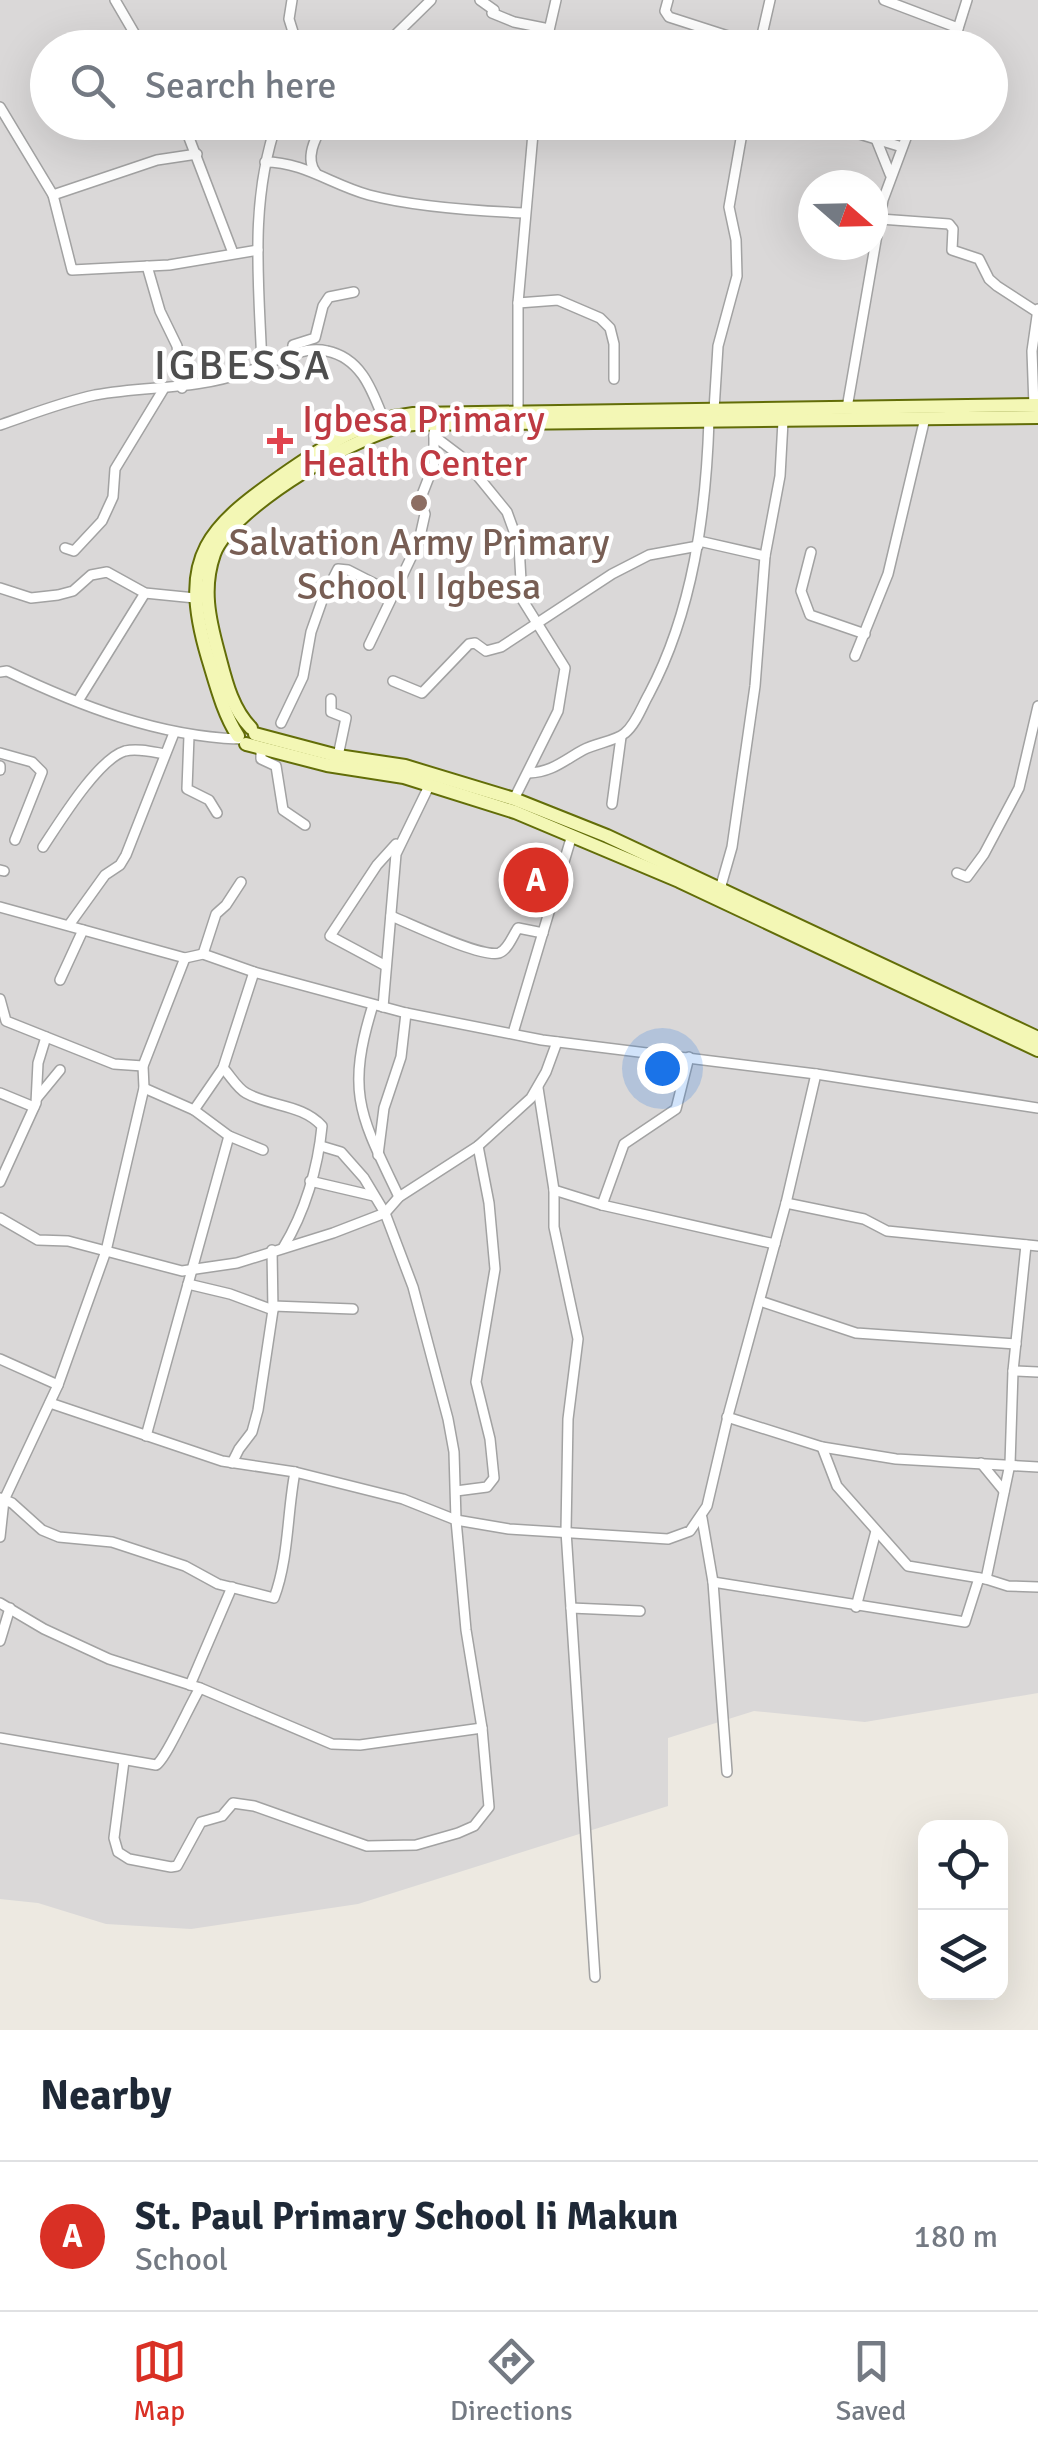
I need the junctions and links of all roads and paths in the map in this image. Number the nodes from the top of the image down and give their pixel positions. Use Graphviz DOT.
graph roads {
  1 [pos="114,0"];
  2 [pos="292,0"];
  3 [pos="430,0"];
  4 [pos="480,0"];
  5 [pos="556,0"];
  6 [pos="668,0"];
  7 [pos="770,0"];
  8 [pos="884,0"];
  9 [pos="968,0"];
  10 [pos="958,28"];
  11 [pos="550,29"];
  12 [pos="132,30"];
  13 [pos="293,30"];
  14 [pos="400,30"];
  15 [pos="708,30"];
  16 [pos="763,30"];
  17 [pos="0,107"];
  18 [pos="190,140"];
  19 [pos="272,140"];
  20 [pos="318,140"];
  21 [pos="532,140"];
  22 [pos="741,140"];
  23 [pos="876,140"];
  24 [pos="905,140"];
  25 [pos="902,147"];
  26 [pos="196,154"];
  27 [pos="265,162"];
  28 [pos="318,174"];
  29 [pos="890,175"];
  30 [pos="888,184"];
  31 [pos="53,195"];
  32 [pos="525,213"];
  33 [pos="888,220"];
  34 [pos="258,250"];
  35 [pos="233,253"];
  36 [pos="873,260"];
  37 [pos="147,266"];
  38 [pos="354,292"];
  39 [pos="518,303"];
  40 [pos="1038,310"];
  41 [pos="292,355"];
  42 [pos="262,366"];
  43 [pos="614,379"];
  44 [pos="182,388"];
  45 [pos="163,390"];
  46 [pos="847,408"];
  47 [pos="1036,409"];
  48 [pos="518,412"];
  49 [pos="711,415"];
  50 [pos="383,418"];
  51 [pos="924,418"];
  52 [pos="783,421"];
  53 [pos="0,425"];
  54 [pos="434,430"];
  55 [pos="698,544"];
  56 [pos="64,548"];
  57 [pos="811,552"];
  58 [pos="765,556"];
  59 [pos="0,588"];
  60 [pos="146,593"];
  61 [pos="395,594"];
  62 [pos="195,598"];
  63 [pos="537,623"];
  64 [pos="865,634"];
  65 [pos="369,646"];
  66 [pos="856,656"];
  67 [pos="0,670"];
  68 [pos="392,681"];
  69 [pos="331,699"];
  70 [pos="78,701"];
  71 [pos="1038,706"];
  72 [pos="281,722"];
  73 [pos="174,733"];
  74 [pos="188,736"];
  75 [pos="246,736"];
  76 [pos="621,737"];
  77 [pos="261,750"];
  78 [pos="0,753"];
  79 [pos="165,754"];
  80 [pos="338,756"];
  81 [pos="528,773"];
  82 [pos="430,784"];
  83 [pos="514,799"];
  84 [pos="612,804"];
  85 [pos="216,813"];
  86 [pos="305,825"];
  87 [pos="573,834"];
  88 [pos="15,840"];
  89 [pos="398,845"];
  90 [pos="44,847"];
  91 [pos="957,873"];
  92 [pos="240,882"];
  93 [pos="720,889"];
  94 [pos="3,907"];
  95 [pos="391,916"];
  96 [pos="0,921"];
  97 [pos="69,925"];
  98 [pos="83,930"];
  99 [pos="544,933"];
  100 [pos="203,954"];
  101 [pos="185,958"];
  102 [pos="386,966"];
  103 [pos="254,972"];
  104 [pos="60,980"];
  105 [pos="0,999"];
  106 [pos="378,1006"];
  107 [pos="406,1014"];
  108 [pos="513,1033"];
  109 [pos="46,1037"];
  110 [pos="1038,1038"];
  111 [pos="557,1042"];
  112 [pos="1038,1050"];
  113 [pos="689,1058"];
  114 [pos="144,1066"];
  115 [pos="223,1068"];
  116 [pos="60,1070"];
  117 [pos="816,1074"];
  118 [pos="144,1088"];
  119 [pos="538,1088"];
  120 [pos="0,1093"];
  121 [pos="36,1102"];
  122 [pos="1038,1108"];
  123 [pos="194,1110"];
  124 [pos="228,1136"];
  125 [pos="320,1146"];
  126 [pos="478,1146"];
  127 [pos="264,1150"];
  128 [pos="378,1157"];
  129 [pos="310,1180"];
  130 [pos="0,1182"];
  131 [pos="554,1190"];
  132 [pos="374,1196"];
  133 [pos="399,1198"];
  134 [pos="786,1204"];
  135 [pos="602,1206"];
  136 [pos="385,1213"];
  137 [pos="0,1218"];
  138 [pos="775,1244"];
  139 [pos="1026,1245"];
  140 [pos="1038,1246"];
  141 [pos="277,1249"];
  142 [pos="106,1252"];
  143 [pos="192,1271"];
  144 [pos="188,1284"];
  145 [pos="760,1301"];
  146 [pos="273,1308"];
  147 [pos="353,1309"];
  148 [pos="1016,1344"];
  149 [pos="0,1359"];
  150 [pos="1013,1372"];
  151 [pos="1038,1372"];
  152 [pos="58,1386"];
  153 [pos="50,1403"];
  154 [pos="727,1417"];
  155 [pos="146,1436"];
  156 [pos="822,1447"];
  157 [pos="981,1462"];
  158 [pos="232,1463"];
  159 [pos="1010,1464"];
  160 [pos="1038,1468"];
  161 [pos="294,1472"];
  162 [pos="456,1492"];
  163 [pos="1004,1492"];
  164 [pos="2,1499"];
  165 [pos="702,1518"];
  166 [pos="456,1520"];
  167 [pos="566,1531"];
  168 [pos="876,1531"];
  169 [pos="0,1537"];
  170 [pos="982,1578"];
  171 [pos="713,1582"];
  172 [pos="1038,1586"];
  173 [pos="232,1587"];
  174 [pos="5,1605"];
  175 [pos="572,1608"];
  176 [pos="856,1608"];
  177 [pos="640,1611"];
  178 [pos="0,1641"];
  179 [pos="195,1686"];
  180 [pos="482,1728"];
  181 [pos="0,1738"];
  182 [pos="124,1761"];
  183 [pos="728,1772"];
  184 [pos="595,1977"];
  1 -- 12 [label="street"];
  2 -- 13 [label="street"];
  3 -- 14 [label="street"];
  4 -- 11 [label="street"];
  5 -- 11 [label="street"];
  6 -- 15 [label="street"];
  7 -- 16 [label="street"];
  8 -- 10 [label="street"];
  9 -- 10 [label="street"];
  17 -- 31 [label="street"];
  18 -- 26 [label="street"];
  19 -- 27 [label="street"];
  20 -- 28 [label="street"];
  21 -- 32 [label="street"];
  22 -- 49 [label="street"];
  23 -- 25 [label="street"];
  23 -- 29 [label="street"];
  24 -- 25 [label="street"];
  25 -- 29 [label="street"];
  26 -- 31 [label="street"];
  26 -- 35 [label="street"];
  27 -- 28 [label="street"];
  27 -- 34 [label="street"];
  28 -- 32 [label="street"];
  29 -- 30 [label="street"];
  31 -- 37 [label="street"];
  32 -- 39 [label="street"];
  33 -- 40 [label="street"];
  34 -- 35 [label="street"];
  34 -- 42 [label="street"];
  35 -- 37 [label="street"];
  36 -- 46 [label="street"];
  37 -- 44 [label="street"];
  38 -- 41 [label="street"];
  39 -- 43 [label="street"];
  39 -- 48 [label="street"];
  40 -- 47 [label="street"];
  41 -- 42 [label="street"];
  41 -- 50 [label="street"];
  42 -- 44 [label="street"];
  44 -- 45 [label="street"];
  45 -- 53 [label="street"];
  45 -- 56 [label="street"];
  46 -- 47 [label="street"];
  46 -- 49 [label="street"];
  47 -- 51 [label="street"];
  48 -- 49 [label="street"];
  48 -- 50 [label="street"];
  49 -- 52 [label="street"];
  49 -- 54 [label="street"];
  49 -- 55 [label="street"];
  50 -- 62 [label="street"];
  51 -- 52 [label="street"];
  51 -- 64 [label="street"];
  52 -- 58 [label="street"];
  54 -- 61 [label="street"];
  54 -- 63 [label="street"];
  54 -- 75 [label="street"];
  55 -- 58 [label="street"];
  55 -- 63 [label="street"];
  55 -- 76 [label="street"];
  57 -- 64 [label="street"];
  58 -- 93 [label="street"];
  59 -- 60 [label="street"];
  60 -- 62 [label="street"];
  60 -- 70 [label="street"];
  61 -- 65 [label="street"];
  61 -- 72 [label="street"];
  62 -- 75 [label="street"];
  63 -- 68 [label="street"];
  63 -- 81 [label="street"];
  64 -- 66 [label="street"];
  67 -- 70 [label="street"];
  69 -- 80 [label="street"];
  70 -- 73 [label="street"];
  71 -- 91 [label="street"];
  73 -- 74 [label="street"];
  73 -- 79 [label="street"];
  74 -- 75 [label="street"];
  74 -- 85 [label="street"];
  75 -- 77 [label="street"];
  75 -- 80 [label="street"];
  76 -- 81 [label="street"];
  76 -- 84 [label="street"];
  77 -- 82 [label="street"];
  77 -- 86 [label="street"];
  78 -- 88 [label="street"];
  79 -- 90 [label="street"];
  79 -- 97 [label="street"];
  80 -- 83 [label="street"];
  81 -- 83 [label="street"];
  82 -- 87 [label="street"];
  82 -- 89 [label="street"];
  83 -- 93 [label="street"];
  87 -- 99 [label="street"];
  87 -- 112 [label="street"];
  89 -- 95 [label="street"];
  89 -- 102 [label="street"];
  92 -- 100 [label="street"];
  93 -- 110 [label="street"];
  94 -- 96 [label="street"];
  94 -- 97 [label="street"];
  95 -- 99 [label="street"];
  95 -- 102 [label="street"];
  97 -- 98 [label="street"];
  98 -- 101 [label="street"];
  98 -- 104 [label="street"];
  99 -- 108 [label="street"];
  100 -- 101 [label="street"];
  100 -- 103 [label="street"];
  101 -- 114 [label="street"];
  102 -- 106 [label="street"];
  103 -- 106 [label="street"];
  103 -- 115 [label="street"];
  105 -- 109 [label="street"];
  106 -- 107 [label="street"];
  106 -- 128 [label="street"];
  107 -- 108 [label="street"];
  107 -- 128 [label="street"];
  108 -- 111 [label="street"];
  109 -- 114 [label="street"];
  109 -- 121 [label="street"];
  111 -- 113 [label="street"];
  111 -- 119 [label="street"];
  113 -- 117 [label="street"];
  113 -- 135 [label="street"];
  114 -- 118 [label="street"];
  115 -- 123 [label="street"];
  115 -- 125 [label="street"];
  116 -- 121 [label="street"];
  117 -- 122 [label="street"];
  117 -- 134 [label="street"];
  118 -- 123 [label="street"];
  118 -- 142 [label="street"];
  119 -- 126 [label="street"];
  119 -- 131 [label="street"];
  120 -- 121 [label="street"];
  121 -- 130 [label="street"];
  123 -- 124 [label="street"];
  124 -- 127 [label="street"];
  124 -- 143 [label="street"];
  125 -- 129 [label="street"];
  125 -- 132 [label="street"];
  126 -- 133 [label="street"];
  126 -- 162 [label="street"];
  128 -- 133 [label="street"];
  129 -- 132 [label="street"];
  129 -- 141 [label="street"];
  131 -- 135 [label="street"];
  131 -- 167 [label="street"];
  132 -- 136 [label="street"];
  133 -- 136 [label="street"];
  134 -- 138 [label="street"];
  134 -- 139 [label="street"];
  135 -- 138 [label="street"];
  136 -- 141 [label="street"];
  136 -- 162 [label="street"];
  137 -- 142 [label="street"];
  138 -- 145 [label="street"];
  139 -- 140 [label="street"];
  139 -- 148 [label="street"];
  141 -- 143 [label="street"];
  141 -- 146 [label="street"];
  142 -- 143 [label="street"];
  142 -- 152 [label="street"];
  143 -- 144 [label="street"];
  144 -- 146 [label="street"];
  144 -- 155 [label="street"];
  145 -- 148 [label="street"];
  145 -- 154 [label="street"];
  146 -- 147 [label="street"];
  146 -- 158 [label="street"];
  148 -- 150 [label="street"];
  149 -- 152 [label="street"];
  150 -- 151 [label="street"];
  150 -- 159 [label="street"];
  152 -- 153 [label="street"];
  153 -- 155 [label="street"];
  153 -- 164 [label="street"];
  154 -- 156 [label="street"];
  154 -- 165 [label="street"];
  155 -- 158 [label="street"];
  156 -- 157 [label="street"];
  156 -- 168 [label="street"];
  157 -- 159 [label="street"];
  157 -- 163 [label="street"];
  158 -- 161 [label="street"];
  159 -- 160 [label="street"];
  159 -- 163 [label="street"];
  161 -- 166 [label="street"];
  161 -- 173 [label="street"];
  162 -- 166 [label="street"];
  163 -- 170 [label="street"];
  164 -- 169 [label="street"];
  164 -- 173 [label="street"];
  165 -- 167 [label="street"];
  165 -- 171 [label="street"];
  166 -- 167 [label="street"];
  166 -- 180 [label="street"];
  167 -- 175 [label="street"];
  168 -- 170 [label="street"];
  168 -- 176 [label="street"];
  170 -- 172 [label="street"];
  170 -- 176 [label="street"];
  171 -- 176 [label="street"];
  171 -- 183 [label="street"];
  173 -- 179 [label="street"];
  174 -- 178 [label="street"];
  174 -- 179 [label="street"];
  175 -- 177 [label="street"];
  175 -- 184 [label="street"];
  179 -- 180 [label="street"];
  179 -- 182 [label="street"];
  180 -- 182 [label="street"];
  181 -- 182 [label="street"];
}
